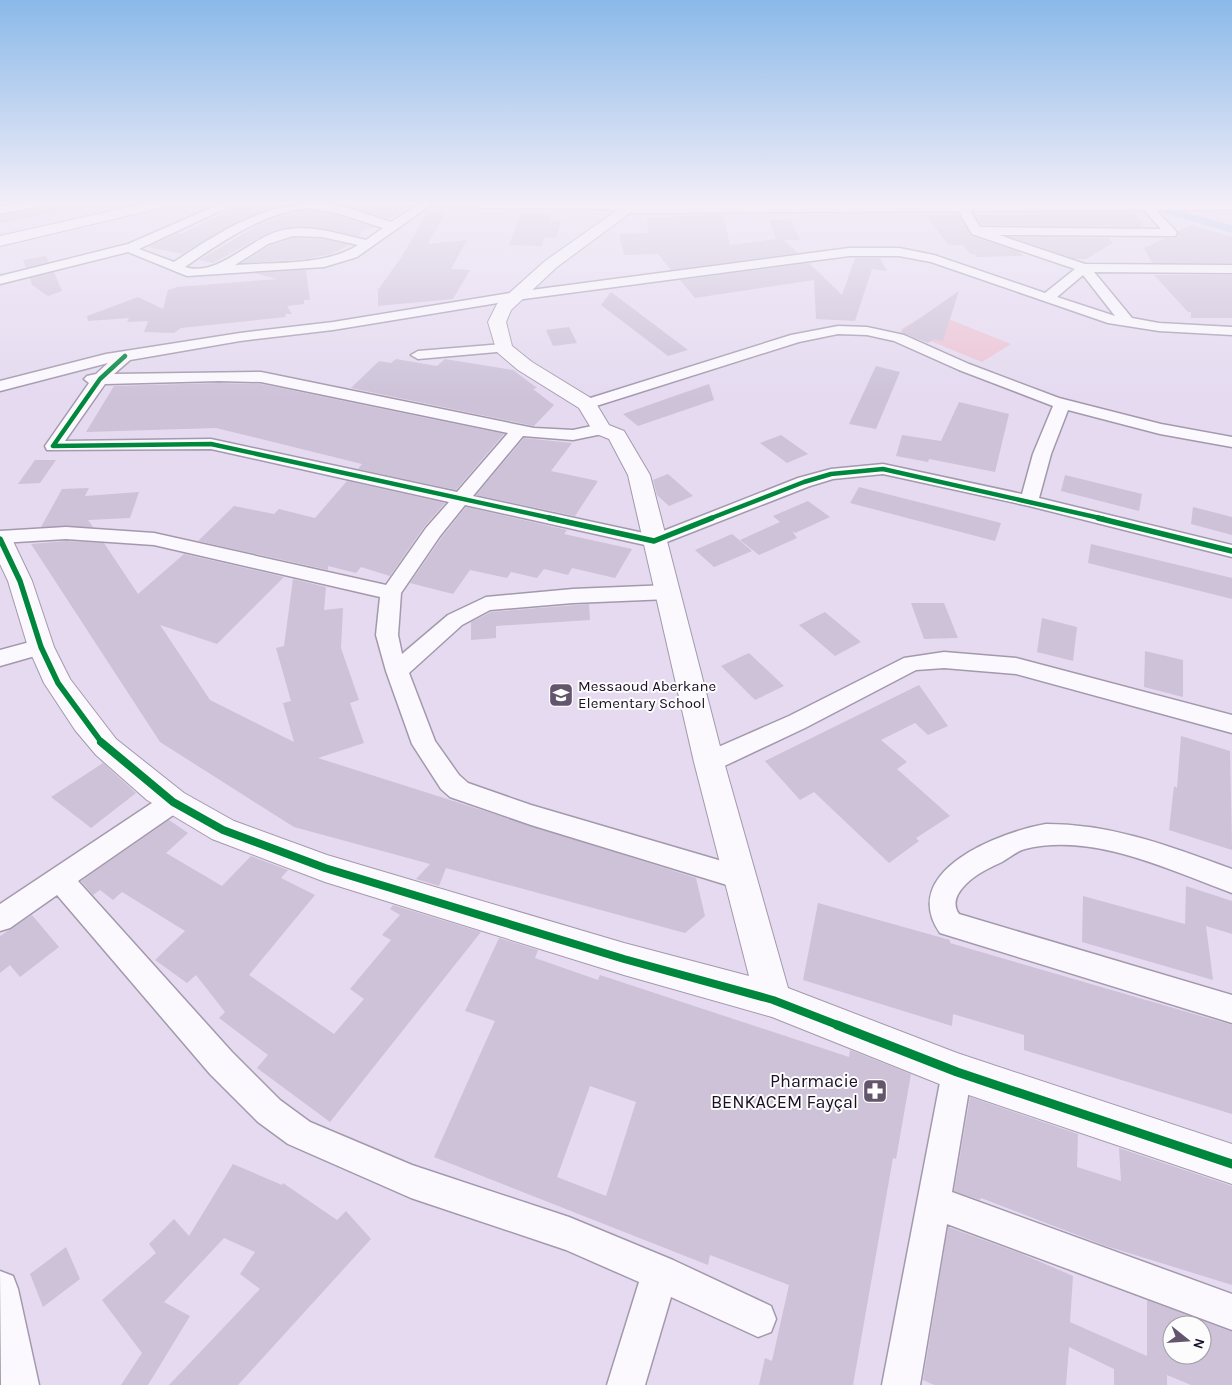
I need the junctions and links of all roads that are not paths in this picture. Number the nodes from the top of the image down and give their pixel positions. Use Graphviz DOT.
graph roads {
  1 [pos="1084,268"];
  2 [pos="49,269"];
  3 [pos="69,269"];
  4 [pos="178,269"];
  5 [pos="222,269"];
  6 [pos="249,269"];
  7 [pos="545,269"];
  8 [pos="723,269"];
  9 [pos="962,269"];
  10 [pos="1083,269"];
  11 [pos="218,271"];
  12 [pos="0,280"];
  13 [pos="0,290"];
  14 [pos="516,296"];
  15 [pos="1047,298"];
  16 [pos="1128,324"];
  17 [pos="1232,331"];
  18 [pos="503,348"];
  19 [pos="164,349"];
  20 [pos="418,355"];
  21 [pos="125,356"];
  22 [pos="31,379"];
  23 [pos="100,379"];
  24 [pos="155,379"];
  25 [pos="0,386"];
  26 [pos="587,404"];
  27 [pos="1062,404"];
  28 [pos="520,429"];
  29 [pos="601,429"];
  30 [pos="1232,442"];
  31 [pos="458,500"];
  32 [pos="1029,501"];
  33 [pos="0,538"];
  34 [pos="654,541"];
  35 [pos="1232,551"];
  36 [pos="669,592"];
  37 [pos="391,593"];
  38 [pos="40,647"];
  39 [pos="0,658"];
  40 [pos="397,671"];
  41 [pos="1232,724"];
  42 [pos="710,762"];
  43 [pos="172,802"];
  44 [pos="740,877"];
  45 [pos="60,880"];
  46 [pos="1232,881"];
  47 [pos="0,919"];
  48 [pos="773,1000"];
  49 [pos="1232,1008"];
  50 [pos="957,1072"];
  51 [pos="1232,1164"];
  52 [pos="934,1202"];
  53 [pos="660,1272"];
  54 [pos="0,1289"];
  55 [pos="1232,1312"];
  56 [pos="758,1319"];
  57 [pos="20,1385"];
  58 [pos="626,1385"];
  59 [pos="901,1385"];
  1 -- 16 [label="street"];
  2 -- 12 [label="street"];
  3 -- 13 [label="street"];
  4 -- 11 [label="street"];
  5 -- 11 [label="street"];
  6 -- 11 [label="street"];
  7 -- 14 [label="street"];
  8 -- 14 [label="street"];
  9 -- 15 [label="street"];
  10 -- 15 [label="street"];
  14 -- 18 [label="street"];
  14 -- 19 [label="street"];
  15 -- 16 [label="street"];
  16 -- 17 [label="street"];
  18 -- 20 [label="street"];
  18 -- 26 [label="street"];
  19 -- 21 [label="street"];
  19 -- 24 [label="street"];
  21 -- 22 [label="street"];
  21 -- 23 [label="street"];
  22 -- 23 [label="street"];
  22 -- 25 [label="street"];
  23 -- 24 [label="street"];
  23 -- 31 [label="street"];
  24 -- 28 [label="street"];
  26 -- 27 [label="street"];
  26 -- 29 [label="street"];
  27 -- 30 [label="street"];
  27 -- 32 [label="street"];
  28 -- 29 [label="street"];
  28 -- 31 [label="street"];
  29 -- 34 [label="street"];
  31 -- 34 [label="street"];
  31 -- 37 [label="street"];
  32 -- 34 [label="street"];
  32 -- 35 [label="street"];
  33 -- 37 [label="street"];
  33 -- 38 [label="street"];
  34 -- 36 [label="street"];
  36 -- 40 [label="street"];
  36 -- 42 [label="street"];
  37 -- 40 [label="street"];
  38 -- 39 [label="street"];
  38 -- 43 [label="street"];
  40 -- 44 [label="street"];
  41 -- 42 [label="street"];
  42 -- 44 [label="street"];
  43 -- 45 [label="street"];
  43 -- 48 [label="street"];
  44 -- 48 [label="street"];
  45 -- 47 [label="street"];
  45 -- 53 [label="street"];
  46 -- 49 [label="street"];
  48 -- 50 [label="street"];
  50 -- 51 [label="street"];
  50 -- 52 [label="street"];
  52 -- 55 [label="street"];
  52 -- 59 [label="street"];
  53 -- 56 [label="street"];
  53 -- 58 [label="street"];
  54 -- 57 [label="street"];
}
